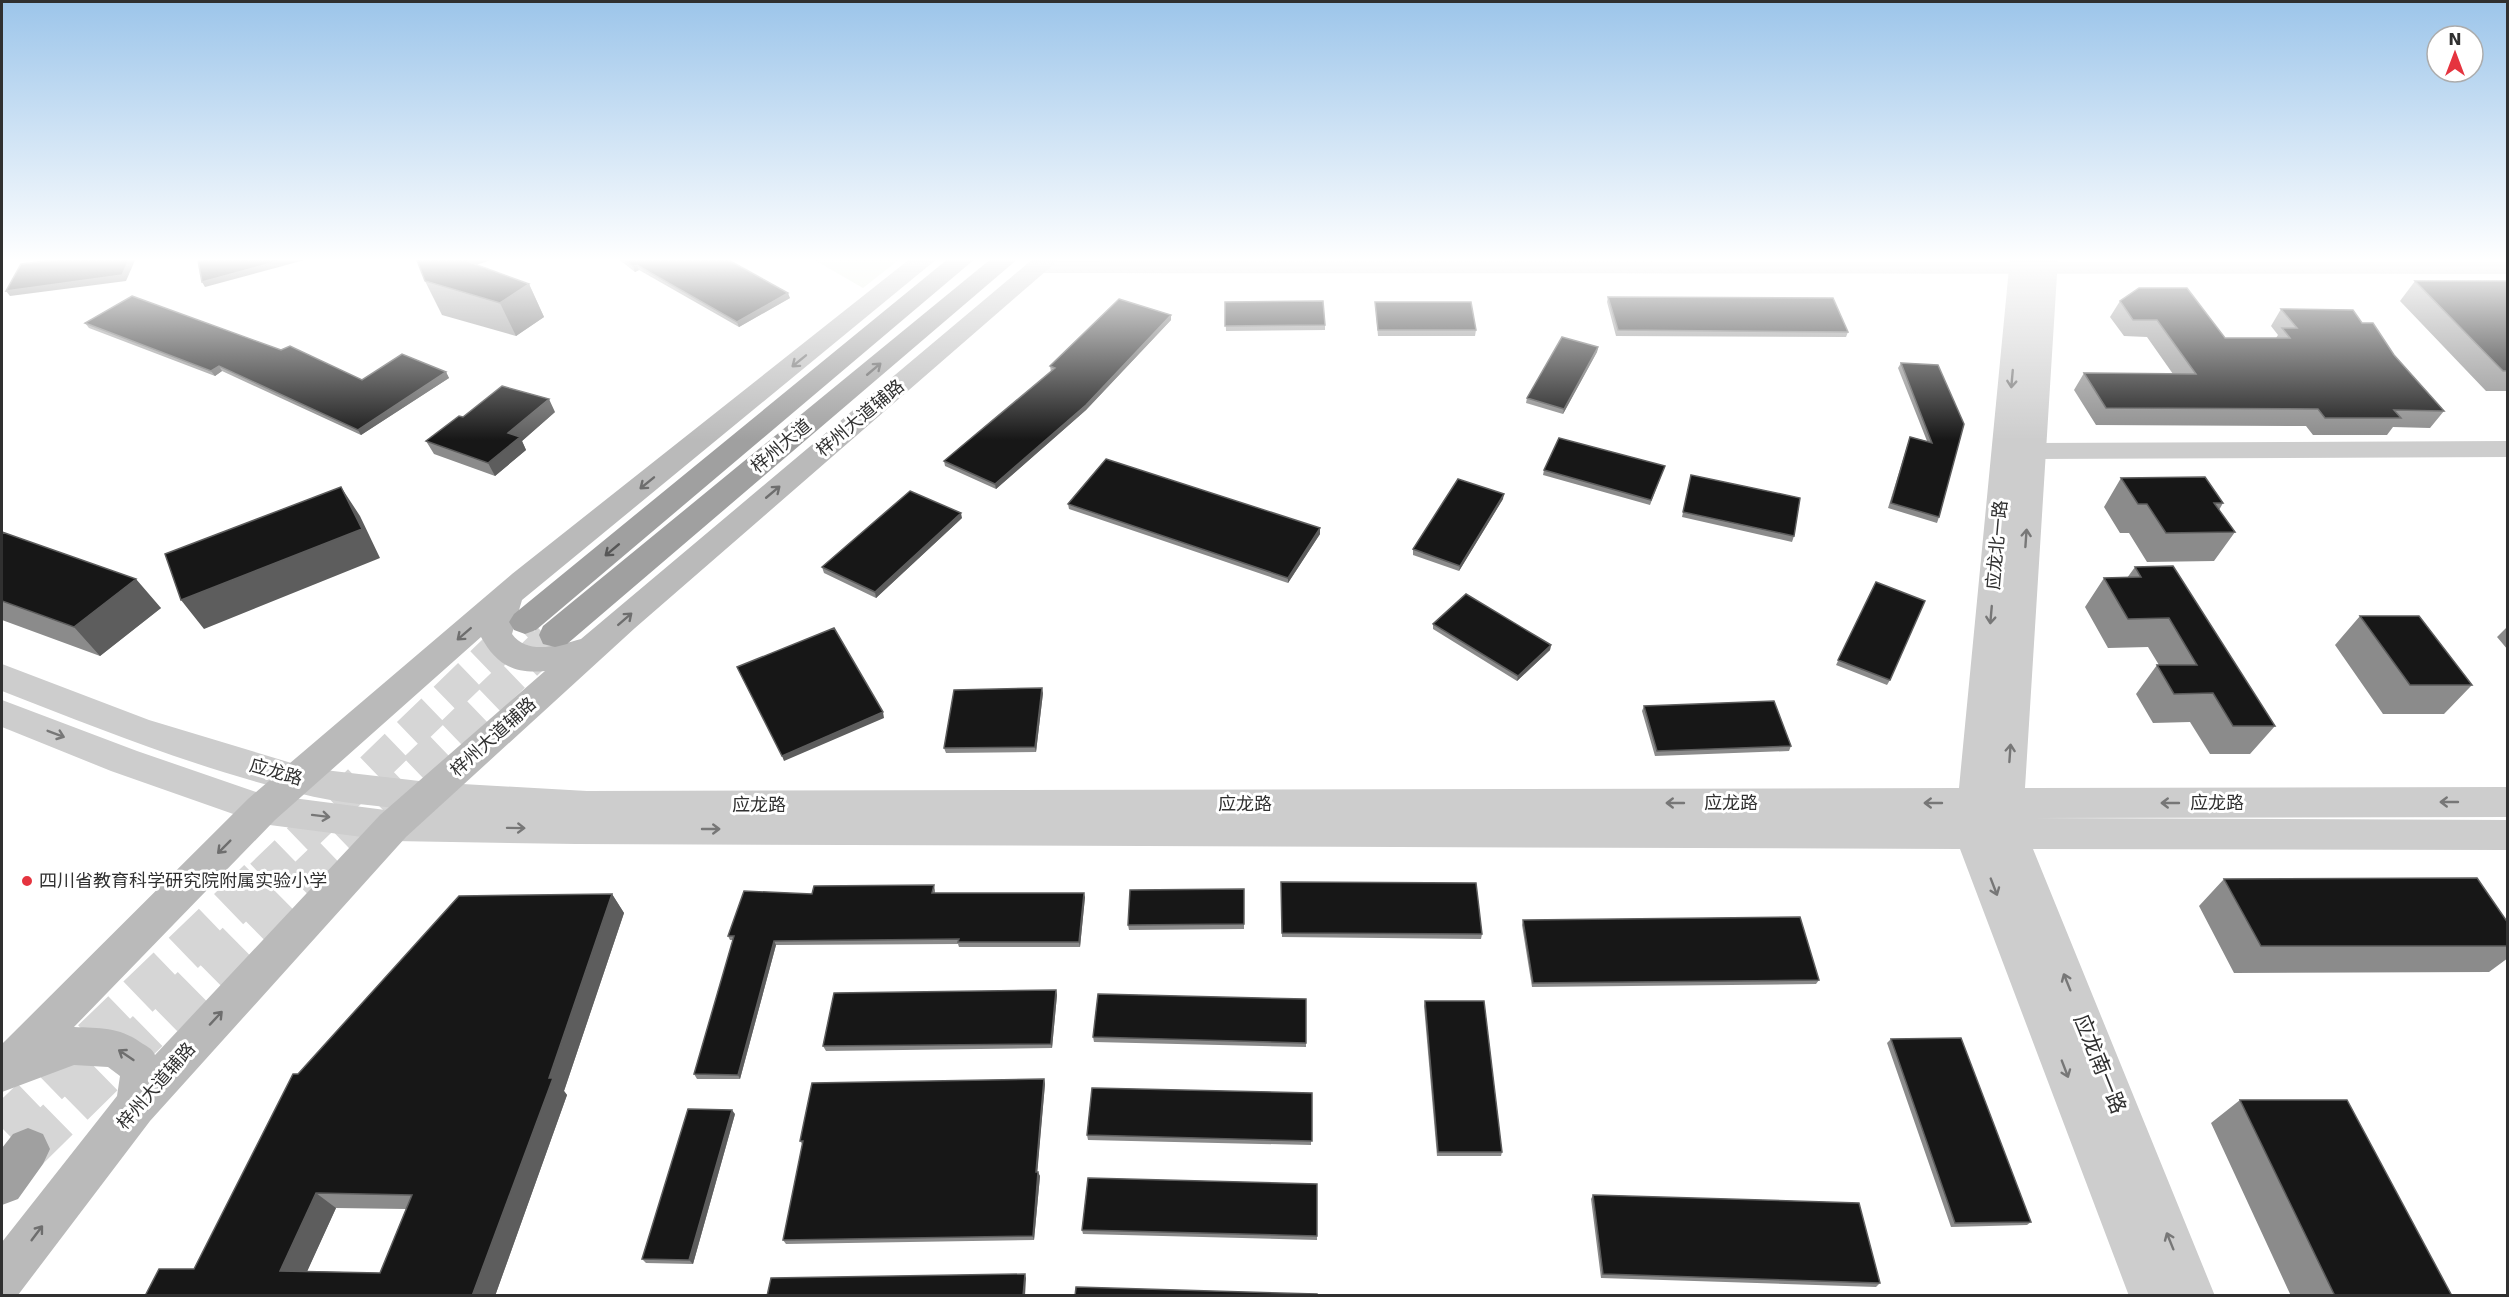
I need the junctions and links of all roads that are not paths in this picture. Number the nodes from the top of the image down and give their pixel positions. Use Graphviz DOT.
graph roads {
  1 [pos="855,319"];
  2 [pos="887,319"];
  3 [pos="958,319"];
  4 [pos="966,319"];
  5 [pos="2030,319"];
  6 [pos="2033,319"];
  7 [pos="2508,449"];
  8 [pos="2032,451"];
  9 [pos="517,609"];
  10 [pos="555,635"];
  11 [pos="589,650"];
  12 [pos="2,676"];
  13 [pos="2,713"];
  14 [pos="298,779"];
  15 [pos="428,797"];
  16 [pos="2508,802"];
  17 [pos="262,809"];
  18 [pos="1990,818"];
  19 [pos="393,826"];
  20 [pos="2508,835"];
  21 [pos="2,1071"];
  22 [pos="135,1106"];
  23 [pos="28,1149"];
  24 [pos="2,1183"];
  25 [pos="2,1279"];
  26 [pos="2153,1296"];
  27 [pos="2192,1296"];
  1 -- 9 [label="main road, one-way"];
  2 -- 9 [label="highway, 梓州大道, one-way"];
  10 -- 3 [label="highway, 梓州大道, one-way"];
  11 -- 4 [label="main road, 梓州大道辅路, one-way"];
  5 -- 18 [label="street, 应龙北一路, one-way"];
  6 -- 8 [label="street, 应龙北一路"];
  7 -- 8 [label="street"];
  18 -- 8 [label="street, 应龙北一路, one-way"];
  9 -- 11 [label="main road"];
  9 -- 14 [label="main road, one-way"];
  11 -- 15 [label="main road, 梓州大道辅路"];
  12 -- 14 [label="street, 应龙路"];
  13 -- 17 [label="street, 应龙路, one-way"];
  14 -- 15 [label="street, 应龙路"];
  14 -- 17 [label="main road"];
  18 -- 15 [label="street, 应龙路, one-way"];
  15 -- 19 [label="main road, 梓州大道辅路"];
  16 -- 18 [label="street, 应龙路, one-way"];
  17 -- 19 [label="street, 应龙路, one-way"];
  17 -- 21 [label="main road, one-way"];
  19 -- 18 [label="street, 应龙路, one-way"];
  18 -- 20 [label="street, 应龙路"];
  18 -- 26 [label="street, 应龙南一路, one-way"];
  27 -- 18 [label="street, 应龙南一路, one-way"];
  22 -- 19 [label="main road, 梓州大道辅路, one-way"];
  22 -- 21 [label="main road, one-way"];
  25 -- 22 [label="main road, 梓州大道辅路, one-way"];
  23 -- 24 [label="highway"];
}
